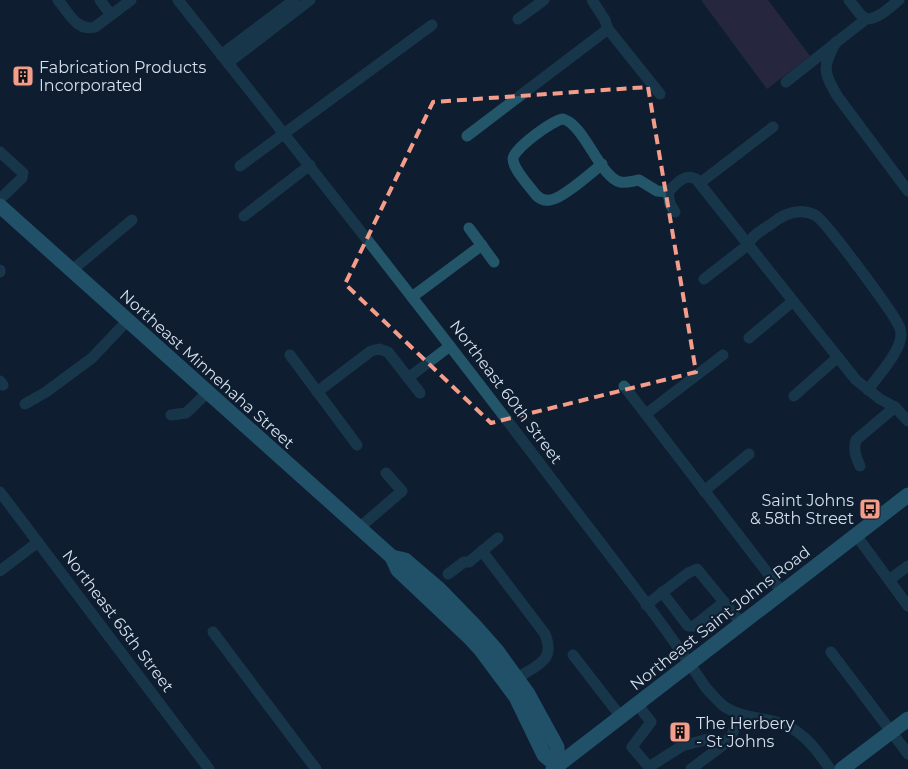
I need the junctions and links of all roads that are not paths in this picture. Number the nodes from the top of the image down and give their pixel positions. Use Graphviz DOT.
graph roads {
  1 [pos="58,0"];
  2 [pos="100,0"];
  3 [pos="131,0"];
  4 [pos="178,0"];
  5 [pos="294,0"];
  6 [pos="310,0"];
  7 [pos="544,0"];
  8 [pos="592,0"];
  9 [pos="849,0"];
  10 [pos="899,0"];
  11 [pos="111,15"];
  12 [pos="866,19"];
  13 [pos="518,20"];
  14 [pos="432,25"];
  15 [pos="608,29"];
  16 [pos="836,42"];
  17 [pos="225,59"];
  18 [pos="786,82"];
  19 [pos="660,94"];
  20 [pos="773,128"];
  21 [pos="285,134"];
  22 [pos="468,136"];
  23 [pos="0,152"];
  24 [pos="602,164"];
  25 [pos="310,165"];
  26 [pos="240,166"];
  27 [pos="700,183"];
  28 [pos="908,191"];
  29 [pos="668,192"];
  30 [pos="0,199"];
  31 [pos="0,206"];
  32 [pos="675,212"];
  33 [pos="244,216"];
  34 [pos="132,220"];
  35 [pos="469,228"];
  36 [pos="482,245"];
  37 [pos="748,245"];
  38 [pos="494,262"];
  39 [pos="72,271"];
  40 [pos="704,279"];
  41 [pos="412,297"];
  42 [pos="793,300"];
  43 [pos="128,321"];
  44 [pos="749,338"];
  45 [pos="450,346"];
  46 [pos="723,355"];
  47 [pos="290,356"];
  48 [pos="838,357"];
  49 [pos="408,378"];
  50 [pos="624,386"];
  51 [pos="868,390"];
  52 [pos="317,392"];
  53 [pos="207,393"];
  54 [pos="420,393"];
  55 [pos="794,396"];
  56 [pos="25,404"];
  57 [pos="895,408"];
  58 [pos="646,414"];
  59 [pos="171,415"];
  60 [pos="908,421"];
  61 [pos="357,445"];
  62 [pos="750,454"];
  63 [pos="860,466"];
  64 [pos="386,473"];
  65 [pos="704,491"];
  66 [pos="0,492"];
  67 [pos="908,495"];
  68 [pos="359,528"];
  69 [pos="856,535"];
  70 [pos="498,538"];
  71 [pos="38,542"];
  72 [pos="482,552"];
  73 [pos="392,558"];
  74 [pos="908,566"];
  75 [pos="0,570"];
  76 [pos="448,574"];
  77 [pos="889,580"];
  78 [pos="662,592"];
  79 [pos="783,593"];
  80 [pos="724,602"];
  81 [pos="646,605"];
  82 [pos="908,606"];
  83 [pos="742,624"];
  84 [pos="213,632"];
  85 [pos="831,652"];
  86 [pos="573,655"];
  87 [pos="690,664"];
  88 [pos="517,678"];
  89 [pos="637,704"];
  90 [pos="741,715"];
  91 [pos="621,717"];
  92 [pos="908,719"];
  93 [pos="891,732"];
  94 [pos="723,745"];
  95 [pos="908,754"];
  96 [pos="556,768"];
  97 [pos="209,769"];
  98 [pos="316,769"];
  99 [pos="691,769"];
  100 [pos="830,769"];
  101 [pos="842,769"];
  1 -- 11 [label="street"];
  2 -- 11 [label="street"];
  3 -- 11 [label="street"];
  4 -- 17 [label="street, Northeast 60th Street"];
  5 -- 17 [label="street"];
  6 -- 17 [label="street"];
  7 -- 13 [label="street"];
  8 -- 15 [label="street"];
  9 -- 12 [label="street"];
  10 -- 12 [label="street"];
  12 -- 16 [label="street"];
  14 -- 21 [label="street"];
  15 -- 19 [label="street"];
  15 -- 22 [label="street"];
  16 -- 18 [label="street"];
  16 -- 28 [label="street"];
  17 -- 21 [label="street, Northeast 60th Street"];
  20 -- 27 [label="street"];
  21 -- 25 [label="street, Northeast 60th Street"];
  21 -- 26 [label="street"];
  23 -- 30 [label="street"];
  24 -- 24 [label="street"];
  24 -- 29 [label="street"];
  25 -- 33 [label="street"];
  25 -- 41 [label="street, Northeast 60th Street"];
  27 -- 29 [label="street"];
  27 -- 37 [label="street"];
  29 -- 32 [label="street"];
  31 -- 39 [label="main road, Northeast Minnehaha Street"];
  34 -- 39 [label="street"];
  35 -- 36 [label="street"];
  36 -- 38 [label="street"];
  36 -- 41 [label="street"];
  37 -- 40 [label="street"];
  37 -- 42 [label="street"];
  37 -- 51 [label="street"];
  39 -- 43 [label="main road, Northeast Minnehaha Street"];
  41 -- 45 [label="street, Northeast 60th Street"];
  42 -- 44 [label="street"];
  42 -- 48 [label="street"];
  43 -- 53 [label="main road, Northeast Minnehaha Street"];
  43 -- 56 [label="street"];
  45 -- 49 [label="street"];
  45 -- 81 [label="street, Northeast 60th Street"];
  46 -- 58 [label="street"];
  47 -- 52 [label="street"];
  48 -- 51 [label="street"];
  48 -- 55 [label="street"];
  49 -- 52 [label="street"];
  49 -- 54 [label="street"];
  50 -- 58 [label="street"];
  51 -- 57 [label="street"];
  52 -- 61 [label="street"];
  53 -- 59 [label="street"];
  53 -- 68 [label="main road, Northeast Minnehaha Street"];
  57 -- 60 [label="street"];
  57 -- 63 [label="street"];
  58 -- 65 [label="street"];
  62 -- 65 [label="street"];
  64 -- 68 [label="street"];
  65 -- 79 [label="street"];
  66 -- 71 [label="street, Northeast 65th Street"];
  67 -- 69 [label="main road, Northeast Saint Johns Road"];
  68 -- 73 [label="main road, Northeast Minnehaha Street"];
  69 -- 77 [label="street"];
  69 -- 79 [label="main road, Northeast Saint Johns Road"];
  70 -- 72 [label="street"];
  71 -- 75 [label="street"];
  71 -- 97 [label="street, Northeast 65th Street"];
  72 -- 76 [label="street"];
  72 -- 88 [label="street"];
  73 -- 88 [label="main road, Northeast Minnehaha Street"];
  73 -- 96 [label="main road, Northeast Minnehaha Street"];
  74 -- 77 [label="street"];
  77 -- 82 [label="street"];
  78 -- 80 [label="street"];
  78 -- 80 [label="street"];
  78 -- 81 [label="street"];
  79 -- 83 [label="main road, Northeast Saint Johns Road"];
  80 -- 83 [label="street"];
  81 -- 87 [label="street, Northeast 60th Street"];
  83 -- 87 [label="main road, Northeast Saint Johns Road"];
  84 -- 98 [label="street"];
  85 -- 93 [label="street"];
  86 -- 91 [label="street"];
  87 -- 89 [label="main road, Northeast Saint Johns Road"];
  87 -- 90 [label="street, Northeast 60th Street"];
  88 -- 96 [label="main road, Northeast Minnehaha Street"];
  89 -- 91 [label="main road, Northeast Saint Johns Road"];
  89 -- 94 [label="street"];
  90 -- 94 [label="street"];
  90 -- 100 [label="street, Northeast 60th Street"];
  91 -- 96 [label="main road, Northeast Saint Johns Road"];
  92 -- 93 [label="main road"];
  93 -- 95 [label="street"];
  93 -- 101 [label="main road"];
  94 -- 99 [label="street"];
}
